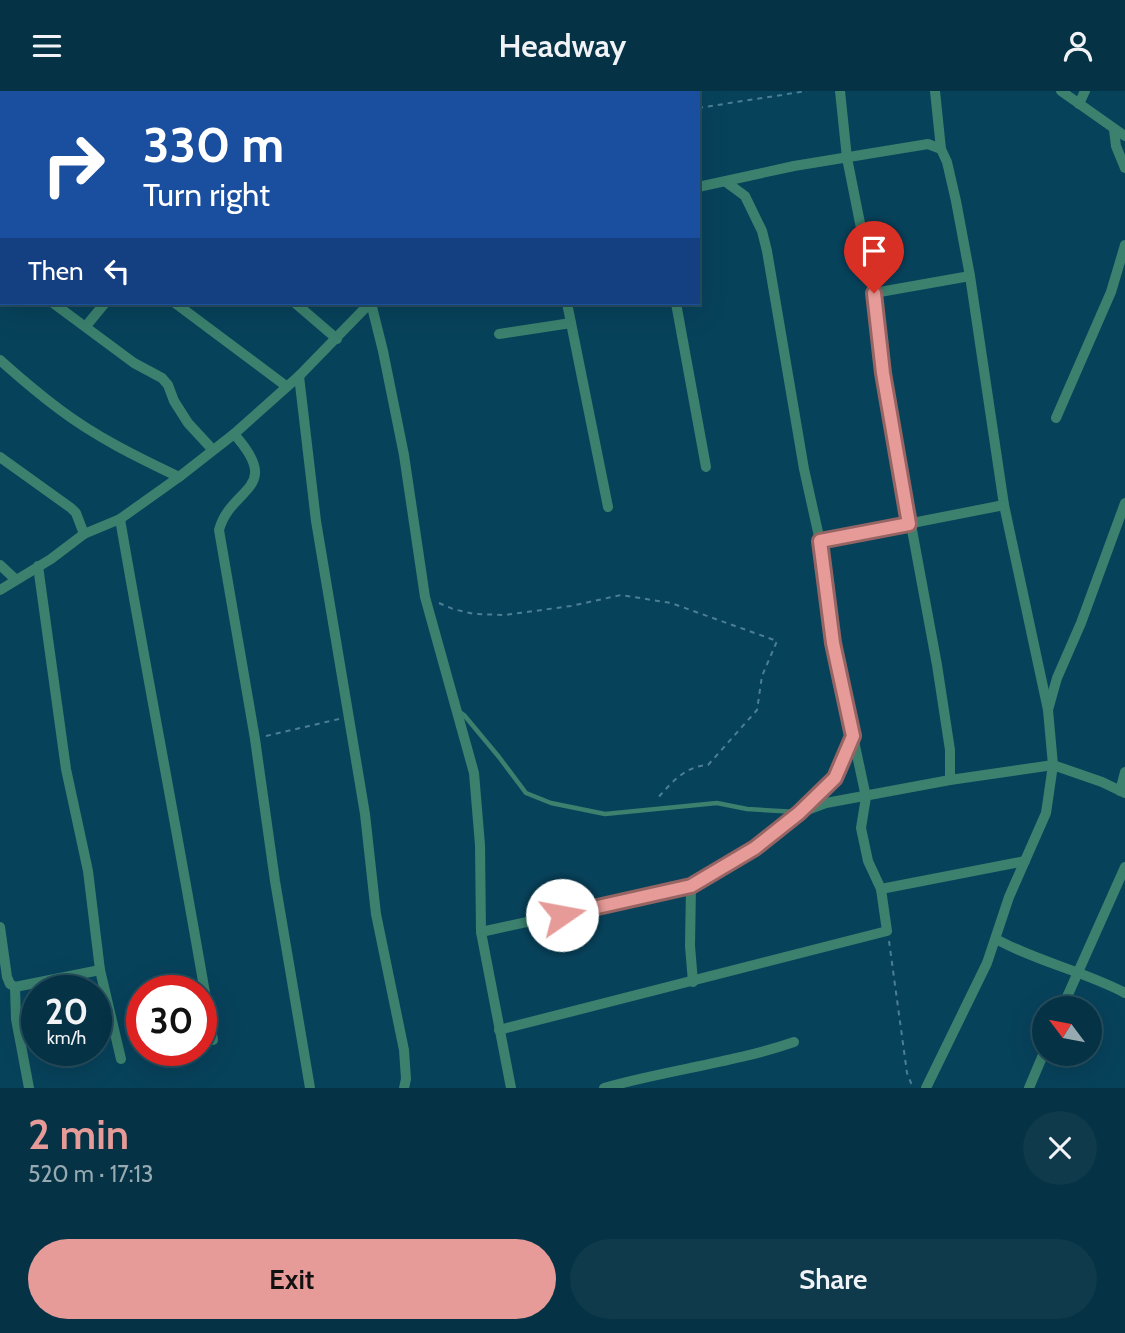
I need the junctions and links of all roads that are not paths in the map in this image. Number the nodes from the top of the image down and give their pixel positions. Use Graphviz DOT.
graph roads {
  1 [pos="840,91"];
  2 [pos="935,91"];
  3 [pos="1061,91"];
  4 [pos="1085,91"];
  5 [pos="1079,104"];
  6 [pos="1114,130"];
  7 [pos="1125,137"];
  8 [pos="941,149"];
  9 [pos="847,158"];
  10 [pos="1125,168"];
  11 [pos="749,177"];
  12 [pos="726,181"];
  13 [pos="700,187"];
  14 [pos="745,196"];
  15 [pos="1125,245"];
  16 [pos="970,276"];
  17 [pos="874,293"];
  18 [pos="56,305"];
  19 [pos="103,305"];
  20 [pos="178,305"];
  21 [pos="297,305"];
  22 [pos="366,305"];
  23 [pos="567,305"];
  24 [pos="676,305"];
  25 [pos="571,323"];
  26 [pos="86,326"];
  27 [pos="499,334"];
  28 [pos="337,339"];
  29 [pos="0,360"];
  30 [pos="299,376"];
  31 [pos="286,386"];
  32 [pos="1056,418"];
  33 [pos="234,434"];
  34 [pos="212,449"];
  35 [pos="0,457"];
  36 [pos="706,467"];
  37 [pos="179,477"];
  38 [pos="1125,503"];
  39 [pos="1004,505"];
  40 [pos="608,507"];
  41 [pos="120,519"];
  42 [pos="909,524"];
  43 [pos="84,534"];
  44 [pos="820,541"];
  45 [pos="0,565"];
  46 [pos="38,566"];
  47 [pos="15,579"];
  48 [pos="0,590"];
  49 [pos="457,710"];
  50 [pos="1048,710"];
  51 [pos="853,736"];
  52 [pos="1053,765"];
  53 [pos="1125,772"];
  54 [pos="950,780"];
  55 [pos="1123,792"];
  56 [pos="866,797"];
  57 [pos="799,813"];
  58 [pos="1026,861"];
  59 [pos="1125,867"];
  60 [pos="691,886"];
  61 [pos="881,889"];
  62 [pos="0,926"];
  63 [pos="481,932"];
  64 [pos="996,939"];
  65 [pos="100,970"];
  66 [pos="1077,972"];
  67 [pos="202,975"];
  68 [pos="693,982"];
  69 [pos="15,987"];
  70 [pos="1125,993"];
  71 [pos="1067,996"];
  72 [pos="499,1030"];
  73 [pos="794,1042"];
  74 [pos="121,1059"];
  75 [pos="1038,1066"];
  76 [pos="29,1088"];
  77 [pos="310,1088"];
  78 [pos="404,1088"];
  79 [pos="511,1088"];
  80 [pos="604,1088"];
  81 [pos="926,1088"];
  82 [pos="1029,1088"];
  1 -- 9 [label="street"];
  2 -- 8 [label="street"];
  3 -- 5 [label="street"];
  4 -- 5 [label="street"];
  5 -- 6 [label="street"];
  6 -- 7 [label="street"];
  6 -- 10 [label="street"];
  8 -- 9 [label="street"];
  8 -- 16 [label="street"];
  9 -- 11 [label="street"];
  9 -- 17 [label="street"];
  11 -- 12 [label="street"];
  11 -- 14 [label="street"];
  12 -- 13 [label="street"];
  12 -- 14 [label="street"];
  14 -- 44 [label="street"];
  15 -- 32 [label="street"];
  16 -- 17 [label="street"];
  16 -- 39 [label="street"];
  17 -- 42 [label="street"];
  18 -- 26 [label="street"];
  19 -- 26 [label="street"];
  20 -- 31 [label="street"];
  21 -- 28 [label="street"];
  22 -- 28 [label="street"];
  22 -- 49 [label="street"];
  23 -- 25 [label="street"];
  24 -- 36 [label="street"];
  25 -- 27 [label="street"];
  25 -- 40 [label="street"];
  26 -- 34 [label="street"];
  28 -- 30 [label="street"];
  29 -- 37 [label="street"];
  30 -- 31 [label="street"];
  30 -- 78 [label="street"];
  31 -- 33 [label="street"];
  33 -- 34 [label="street"];
  33 -- 77 [label="street"];
  34 -- 37 [label="street"];
  35 -- 43 [label="street"];
  37 -- 41 [label="street"];
  38 -- 50 [label="street"];
  39 -- 42 [label="street"];
  39 -- 50 [label="street"];
  41 -- 43 [label="street"];
  41 -- 67 [label="street"];
  42 -- 44 [label="street"];
  42 -- 54 [label="street"];
  43 -- 46 [label="street"];
  44 -- 51 [label="street"];
  45 -- 47 [label="street"];
  46 -- 47 [label="street"];
  46 -- 65 [label="street"];
  47 -- 48 [label="street"];
  49 -- 57 [label="lane"];
  49 -- 63 [label="street"];
  50 -- 52 [label="street"];
  51 -- 56 [label="street"];
  51 -- 57 [label="lane"];
  52 -- 54 [label="street"];
  52 -- 55 [label="street"];
  52 -- 58 [label="street"];
  53 -- 55 [label="street"];
  54 -- 56 [label="street"];
  56 -- 57 [label="street"];
  56 -- 61 [label="street"];
  57 -- 60 [label="street"];
  58 -- 61 [label="street"];
  58 -- 64 [label="street"];
  59 -- 66 [label="street"];
  60 -- 63 [label="street"];
  60 -- 68 [label="street"];
  61 -- 68 [label="street"];
  62 -- 69 [label="street"];
  63 -- 72 [label="street"];
  64 -- 66 [label="street"];
  64 -- 81 [label="street"];
  65 -- 69 [label="street"];
  65 -- 74 [label="street"];
  66 -- 70 [label="street"];
  66 -- 71 [label="street"];
  68 -- 72 [label="street"];
  69 -- 76 [label="street"];
  72 -- 79 [label="street"];
  73 -- 80 [label="street"];
  75 -- 82 [label="street"];
}
